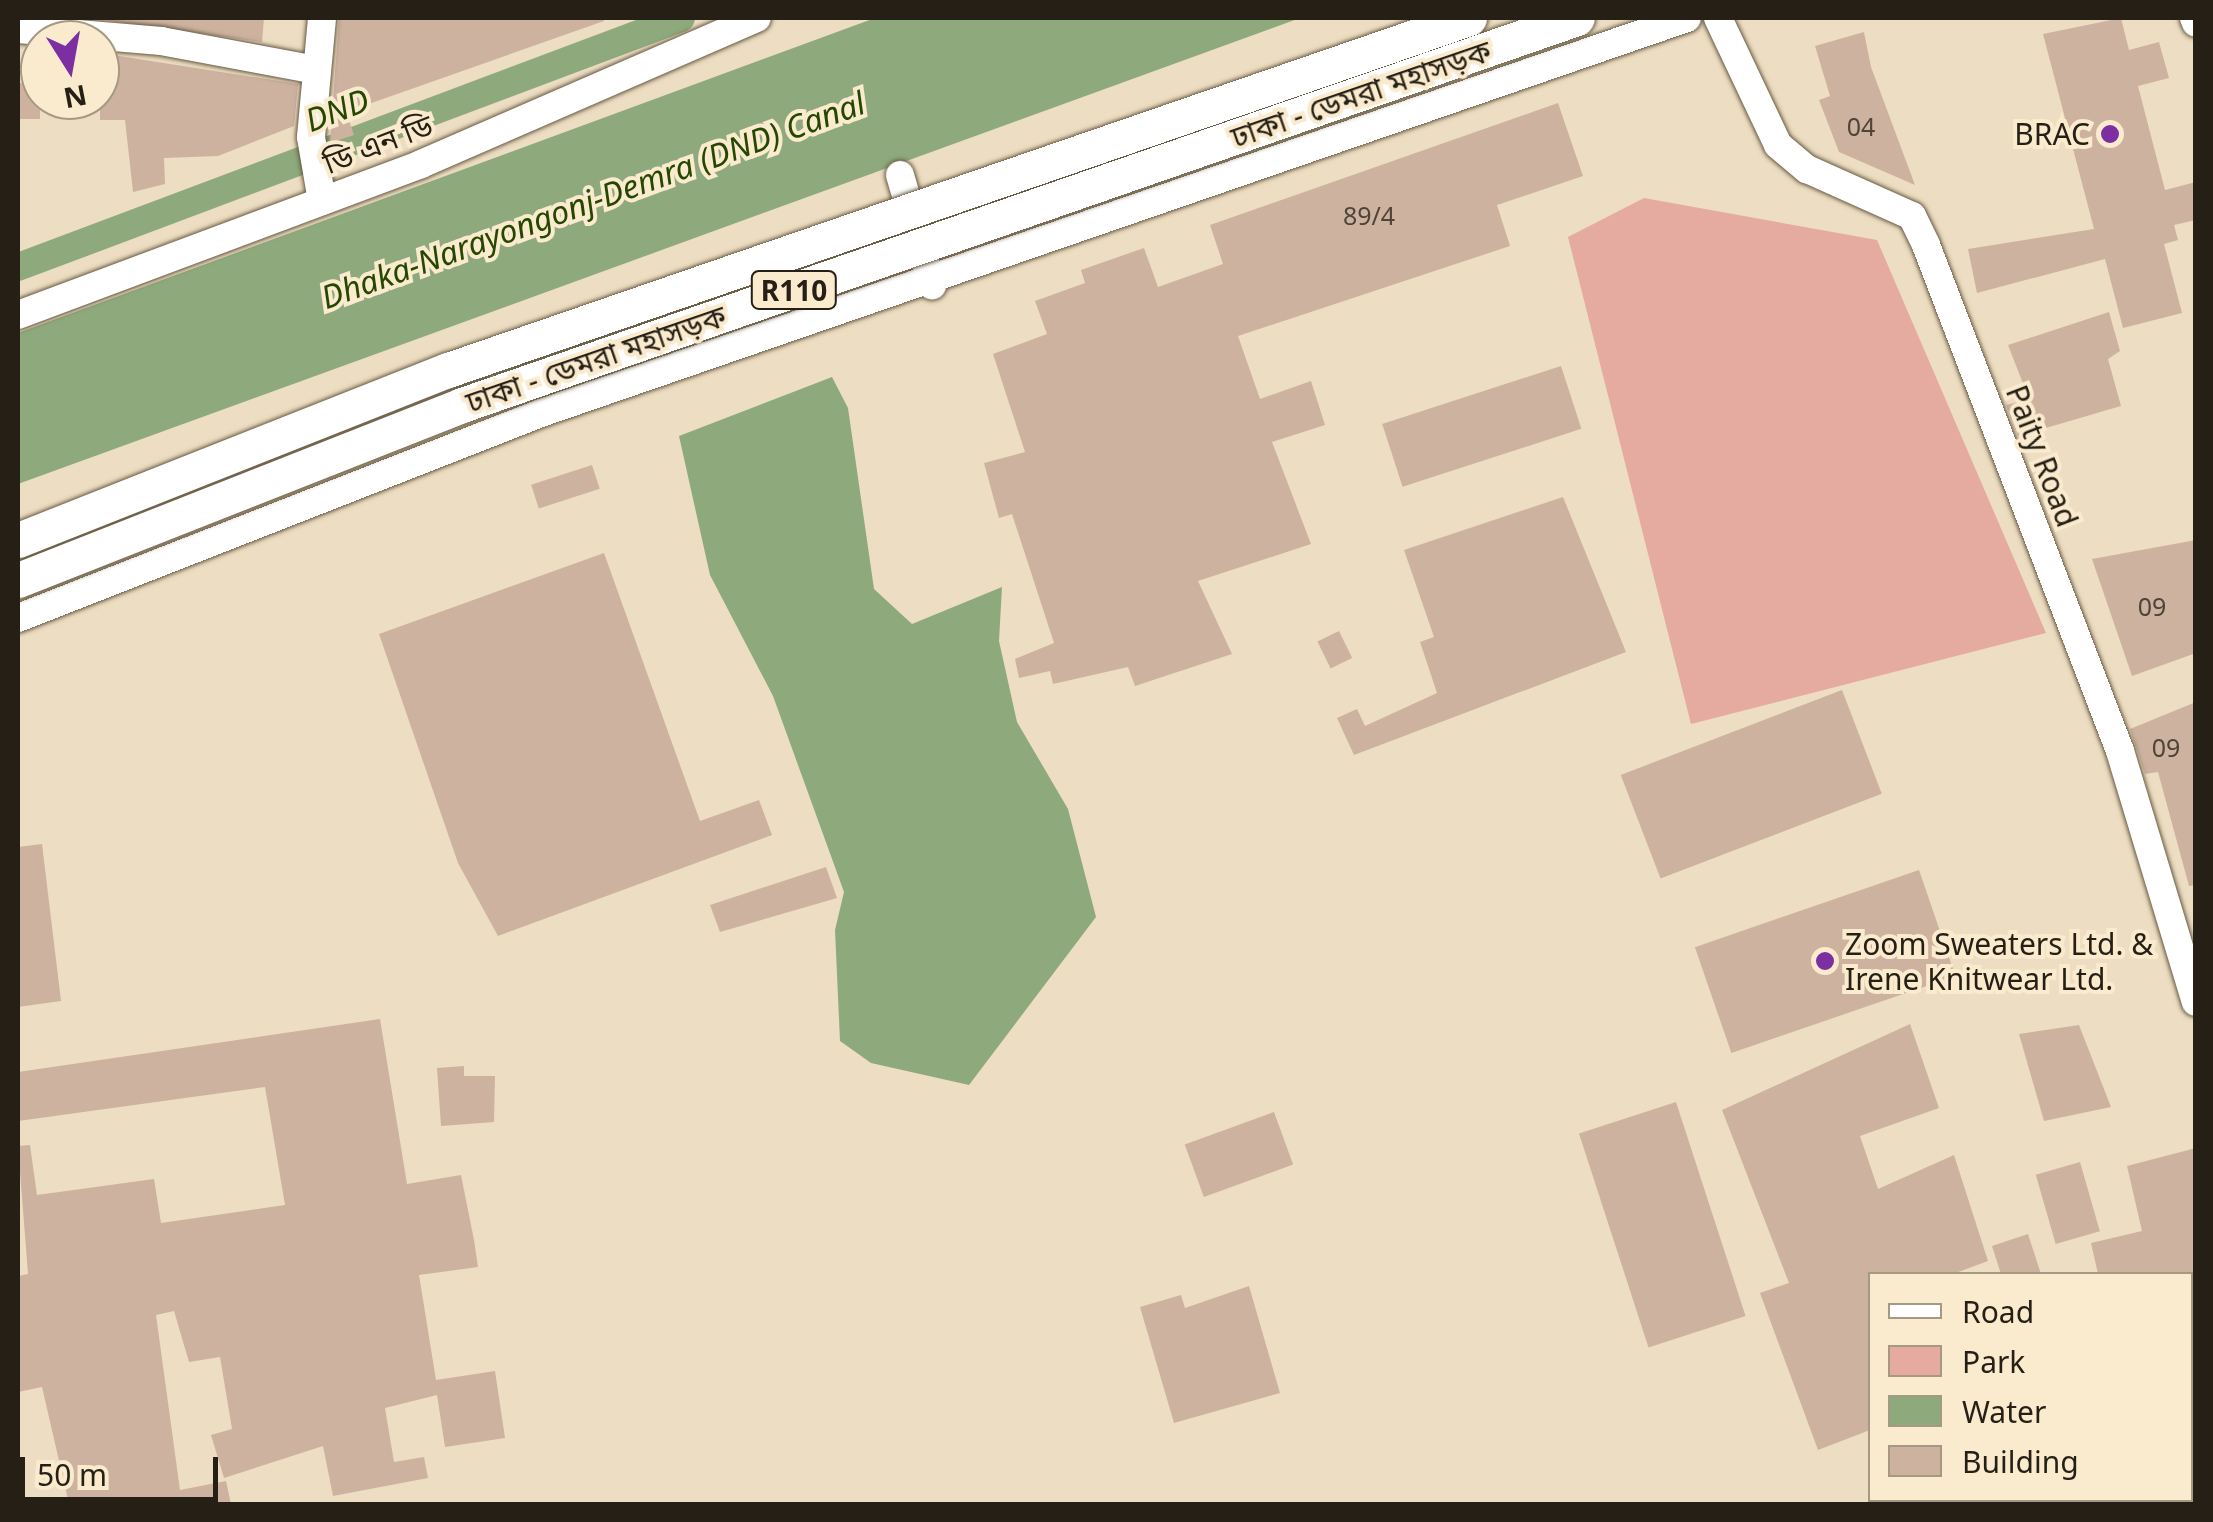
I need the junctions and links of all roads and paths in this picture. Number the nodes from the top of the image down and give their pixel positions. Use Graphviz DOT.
graph roads {
  1 [pos="322,18"];
  2 [pos="756,18"];
  3 [pos="1468,18"];
  4 [pos="1577,18"];
  5 [pos="1687,18"];
  6 [pos="1718,18"];
  7 [pos="120,30"];
  8 [pos="316,70"];
  9 [pos="900,174"];
  10 [pos="322,201"];
  11 [pos="932,285"];
  12 [pos="18,315"];
  13 [pos="18,540"];
  14 [pos="18,580"];
  15 [pos="18,618"];
  16 [pos="2196,1002"];
  1 -- 8 [label="street"];
  2 -- 10 [label="street, ডি এন ডি"];
  3 -- 13 [label="main road, ঢাকা - ডেমরা মহাসড়ক / R110, bridge"];
  4 -- 14 [label="main road, ঢাকা - ডেমরা মহাসড়ক / R110, bridge"];
  5 -- 11 [label="street"];
  6 -- 16 [label="street, Paity Road"];
  7 -- 8 [label="street"];
  8 -- 10 [label="street"];
  9 -- 11 [label="street"];
  10 -- 12 [label="street, ডি এন ডি"];
  11 -- 15 [label="street"];
}
